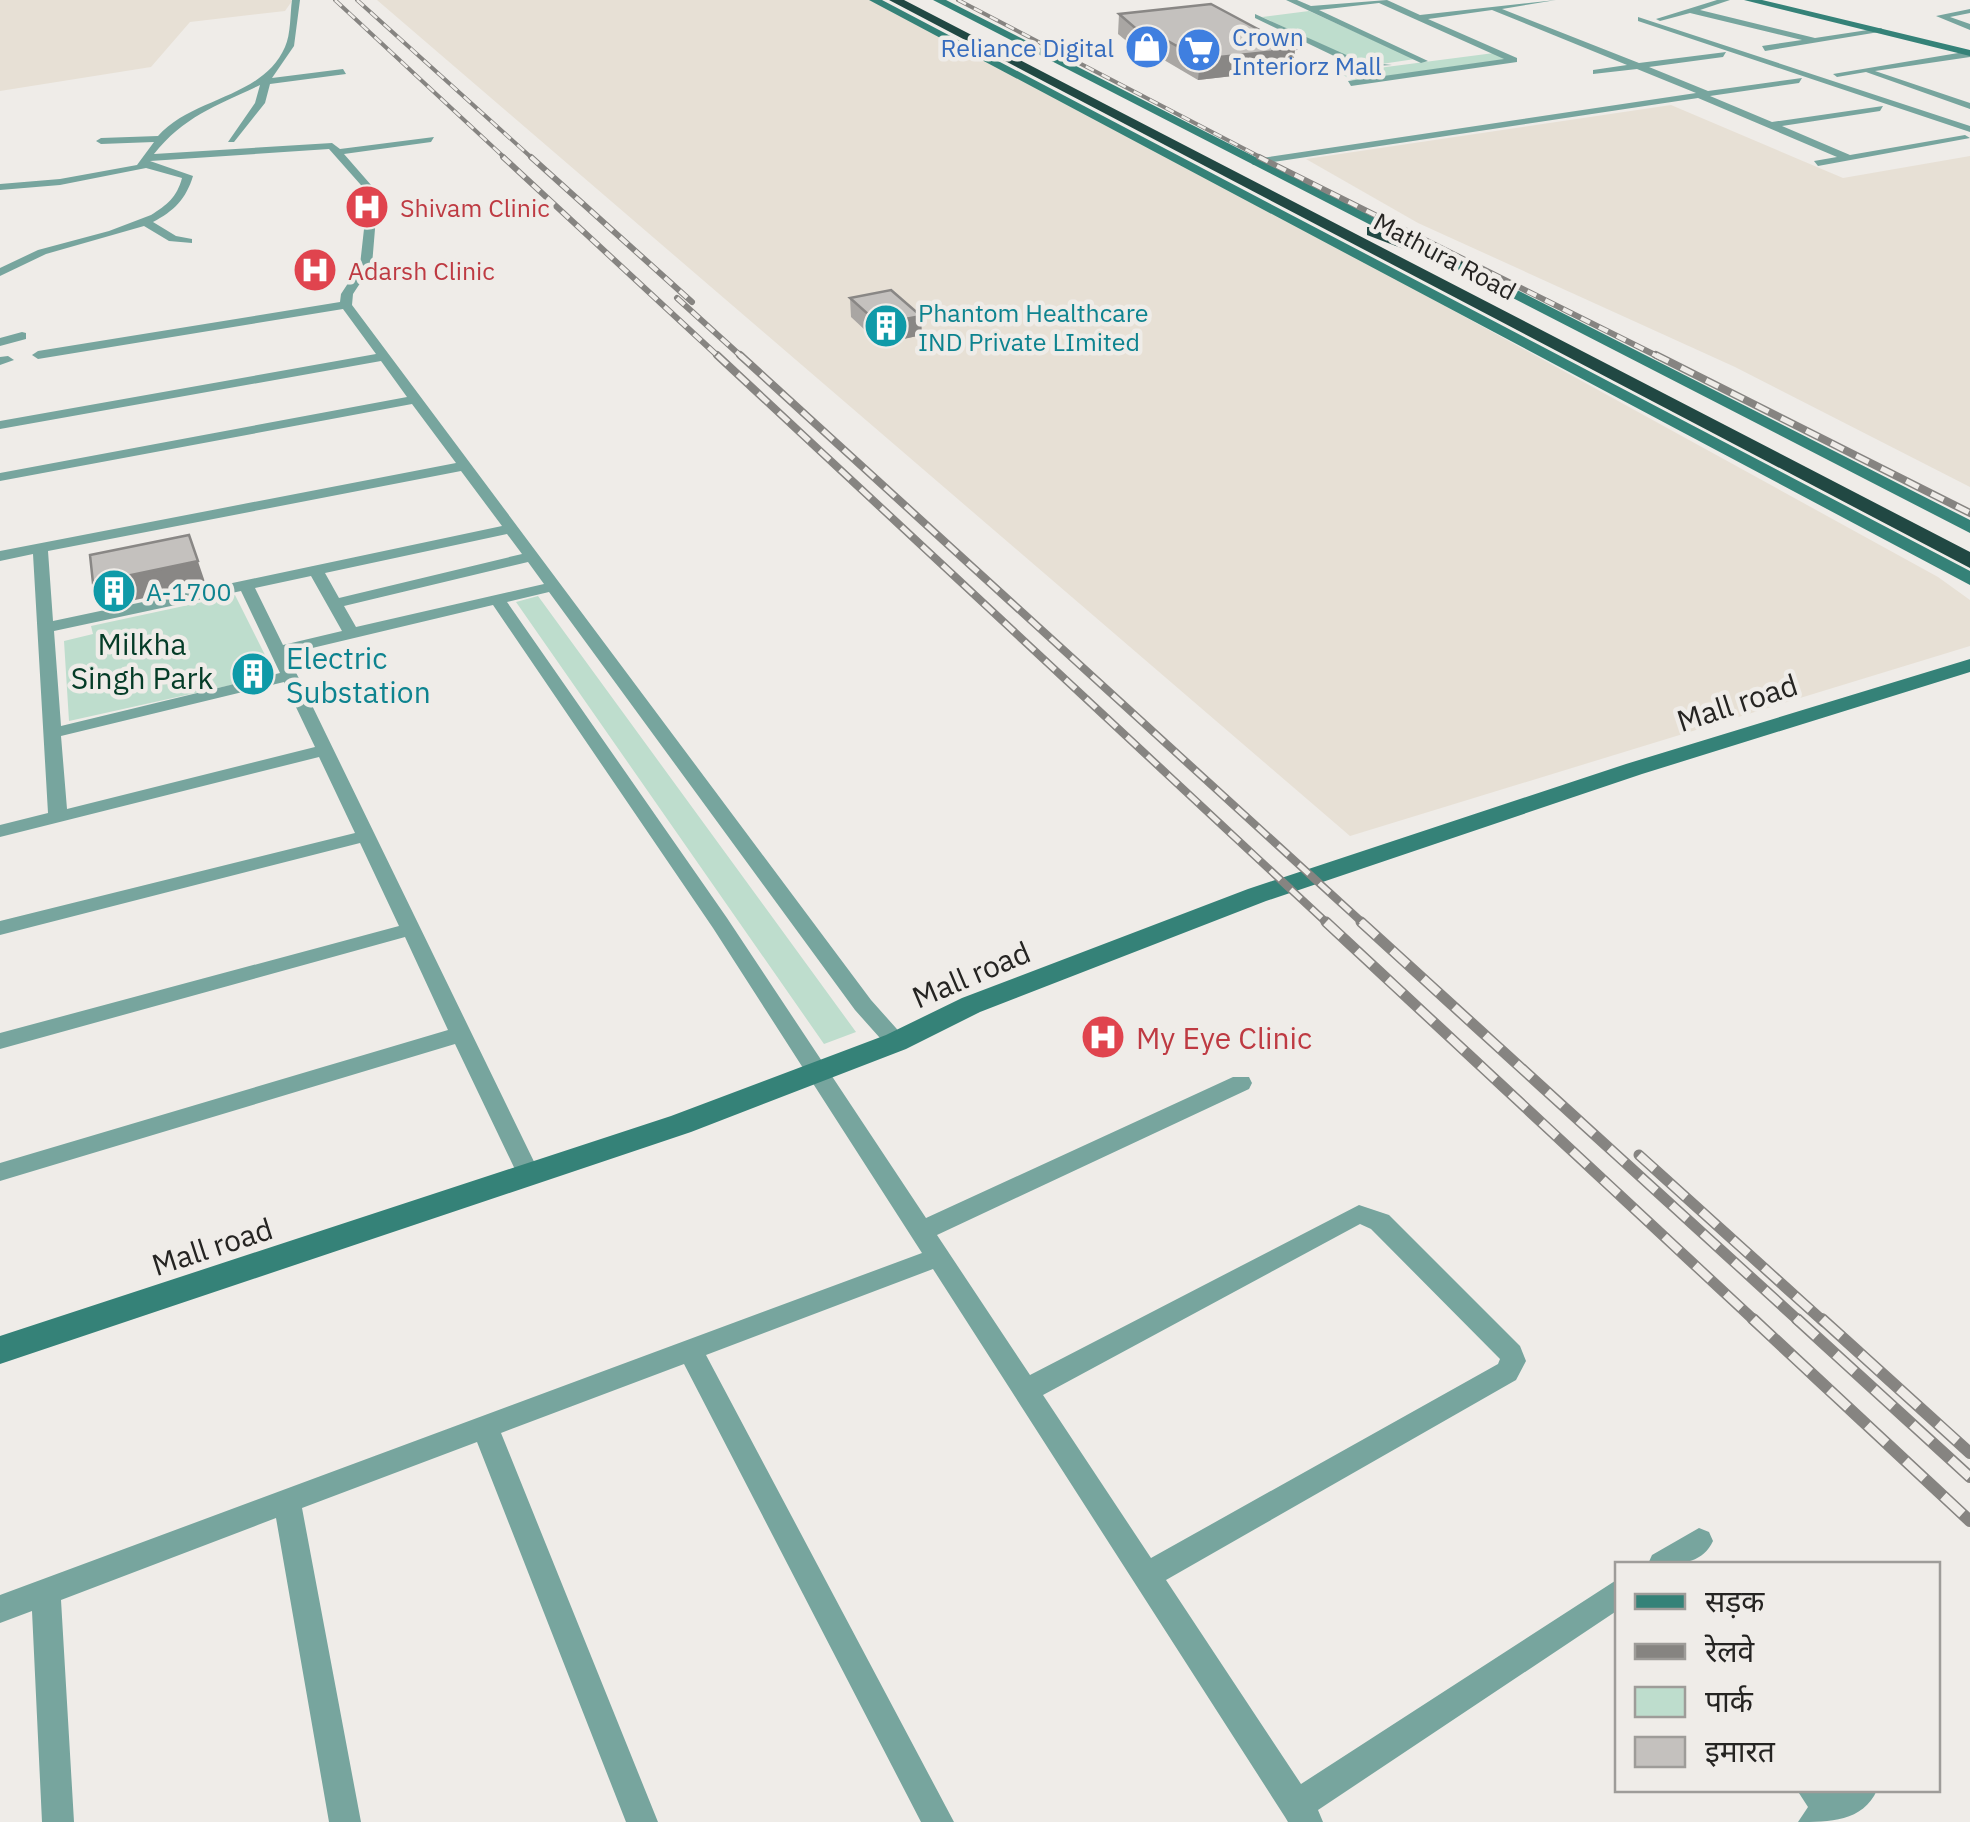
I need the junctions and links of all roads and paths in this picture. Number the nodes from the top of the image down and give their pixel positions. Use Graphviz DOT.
graph roads {
  1 [pos="296,0"];
  2 [pos="874,0"];
  3 [pos="896,0"];
  4 [pos="918,0"];
  5 [pos="938,0"];
  6 [pos="1290,0"];
  7 [pos="1381,0"];
  8 [pos="1552,0"];
  9 [pos="1726,0"];
  10 [pos="1749,0"];
  11 [pos="1537,1"];
  12 [pos="1493,8"];
  13 [pos="1310,9"];
  14 [pos="1690,10"];
  15 [pos="1294,11"];
  16 [pos="1970,11"];
  17 [pos="1279,13"];
  18 [pos="971,17"];
  19 [pos="1420,17"];
  20 [pos="1641,19"];
  21 [pos="1660,19"];
  22 [pos="1748,24"];
  23 [pos="1970,27"];
  24 [pos="1729,29"];
  25 [pos="1881,31"];
  26 [pos="992,36"];
  27 [pos="1816,40"];
  28 [pos="1766,48"];
  29 [pos="1498,51"];
  30 [pos="1970,53"];
  31 [pos="1723,54"];
  32 [pos="1424,61"];
  33 [pos="1637,66"];
  34 [pos="1864,70"];
  35 [pos="343,72"];
  36 [pos="1596,72"];
  37 [pos="1838,74"];
  38 [pos="1800,80"];
  39 [pos="264,82"];
  40 [pos="1351,83"];
  41 [pos="1702,95"];
  42 [pos="1970,106"];
  43 [pos="1880,108"];
  44 [pos="1770,125"];
  45 [pos="1967,134"];
  46 [pos="276,138"];
  47 [pos="431,139"];
  48 [pos="231,140"];
  49 [pos="159,141"];
  50 [pos="101,142"];
  51 [pos="337,152"];
  52 [pos="1849,158"];
  53 [pos="145,162"];
  54 [pos="1252,162"];
  55 [pos="1818,164"];
  56 [pos="0,187"];
  57 [pos="145,222"];
  58 [pos="1374,231"];
  59 [pos="188,241"];
  60 [pos="1457,263"];
  61 [pos="1396,267"];
  62 [pos="0,273"];
  63 [pos="346,305"];
  64 [pos="22,336"];
  65 [pos="0,342"];
  66 [pos="38,355"];
  67 [pos="382,357"];
  68 [pos="414,400"];
  69 [pos="0,425"];
  70 [pos="1742,457"];
  71 [pos="464,466"];
  72 [pos="0,477"];
  73 [pos="1970,523"];
  74 [pos="510,529"];
  75 [pos="1970,540"];
  76 [pos="40,550"];
  77 [pos="0,556"];
  78 [pos="531,557"];
  79 [pos="315,570"];
  80 [pos="1966,571"];
  81 [pos="246,585"];
  82 [pos="553,586"];
  83 [pos="1970,587"];
  84 [pos="498,600"];
  85 [pos="334,604"];
  86 [pos="45,628"];
  87 [pos="350,634"];
  88 [pos="278,651"];
  89 [pos="1970,666"];
  90 [pos="290,676"];
  91 [pos="52,733"];
  92 [pos="325,750"];
  93 [pos="58,816"];
  94 [pos="0,831"];
  95 [pos="366,836"];
  96 [pos="0,928"];
  97 [pos="411,929"];
  98 [pos="462,1034"];
  99 [pos="0,1041"];
  100 [pos="896,1042"];
  101 [pos="818,1073"];
  102 [pos="1241,1083"];
  103 [pos="0,1172"];
  104 [pos="529,1176"];
  105 [pos="921,1231"];
  106 [pos="938,1256"];
  107 [pos="0,1350"];
  108 [pos="690,1350"];
  109 [pos="1026,1391"];
  110 [pos="485,1427"];
  111 [pos="287,1501"];
  112 [pos="1698,1541"];
  113 [pos="1665,1562"];
  114 [pos="1146,1576"];
  115 [pos="46,1592"];
  116 [pos="1615,1595"];
  117 [pos="0,1609"];
  118 [pos="1856,1792"];
  119 [pos="1819,1807"];
  120 [pos="1302,1814"];
  121 [pos="58,1822"];
  122 [pos="345,1822"];
  123 [pos="642,1822"];
  124 [pos="938,1822"];
  1 -- 39 [label="street"];
  2 -- 61 [label="main road"];
  3 -- 61 [label="highway, Mathura Road"];
  4 -- 26 [label="highway, Mathura Road"];
  5 -- 18 [label="main road"];
  6 -- 13 [label="street"];
  7 -- 13 [label="street"];
  7 -- 19 [label="street"];
  8 -- 11 [label="street"];
  9 -- 14 [label="street"];
  10 -- 25 [label="main road"];
  11 -- 12 [label="street"];
  12 -- 19 [label="street"];
  12 -- 33 [label="street"];
  13 -- 15 [label="street"];
  13 -- 32 [label="street"];
  14 -- 21 [label="street"];
  14 -- 22 [label="street"];
  16 -- 23 [label="street"];
  17 -- 32 [label="street"];
  18 -- 26 [label="highway"];
  18 -- 54 [label="main road"];
  19 -- 29 [label="street"];
  20 -- 45 [label="street"];
  22 -- 24 [label="street"];
  22 -- 27 [label="street"];
  25 -- 27 [label="street"];
  25 -- 30 [label="main road"];
  26 -- 58 [label="highway, Mathura Road"];
  27 -- 28 [label="street"];
  29 -- 32 [label="street"];
  29 -- 40 [label="street"];
  30 -- 34 [label="street"];
  31 -- 33 [label="street"];
  33 -- 36 [label="street"];
  33 -- 41 [label="street"];
  34 -- 37 [label="street"];
  34 -- 42 [label="street"];
  35 -- 39 [label="street"];
  38 -- 41 [label="street"];
  39 -- 48 [label="street"];
  39 -- 49 [label="street"];
  41 -- 44 [label="street"];
  41 -- 54 [label="street"];
  43 -- 44 [label="street"];
  44 -- 52 [label="street"];
  45 -- 52 [label="street"];
  46 -- 48 [label="street"];
  47 -- 51 [label="street"];
  48 -- 49 [label="street"];
  49 -- 50 [label="street"];
  49 -- 53 [label="street"];
  51 -- 53 [label="street"];
  51 -- 63 [label="street"];
  52 -- 55 [label="street"];
  53 -- 56 [label="street"];
  53 -- 57 [label="street"];
  54 -- 60 [label="main road"];
  57 -- 59 [label="street"];
  57 -- 62 [label="street"];
  58 -- 60 [label="highway"];
  58 -- 75 [label="highway, Mathura Road"];
  60 -- 73 [label="main road"];
  61 -- 70 [label="main road"];
  61 -- 80 [label="highway, Mathura Road"];
  63 -- 66 [label="street"];
  63 -- 67 [label="street"];
  64 -- 65 [label="street"];
  67 -- 68 [label="street"];
  67 -- 69 [label="street"];
  68 -- 71 [label="street"];
  68 -- 72 [label="street"];
  70 -- 80 [label="main road"];
  70 -- 83 [label="main road"];
  71 -- 74 [label="street"];
  71 -- 76 [label="street"];
  74 -- 78 [label="street"];
  74 -- 79 [label="street"];
  76 -- 77 [label="street"];
  76 -- 86 [label="street"];
  78 -- 82 [label="street"];
  78 -- 85 [label="street"];
  79 -- 81 [label="street"];
  79 -- 85 [label="street"];
  81 -- 86 [label="street"];
  81 -- 88 [label="street"];
  82 -- 84 [label="street"];
  82 -- 100 [label="street"];
  84 -- 87 [label="street"];
  84 -- 101 [label="street"];
  85 -- 87 [label="street"];
  86 -- 91 [label="street"];
  87 -- 88 [label="street"];
  88 -- 90 [label="street"];
  89 -- 100 [label="main road, Mall road"];
  90 -- 91 [label="street"];
  90 -- 92 [label="street"];
  91 -- 93 [label="street"];
  92 -- 93 [label="street"];
  92 -- 95 [label="street"];
  93 -- 94 [label="street"];
  95 -- 96 [label="street"];
  95 -- 97 [label="street"];
  97 -- 98 [label="street"];
  97 -- 99 [label="street"];
  98 -- 103 [label="street"];
  98 -- 104 [label="street"];
  100 -- 101 [label="main road, Mall road"];
  101 -- 104 [label="main road, Mall road"];
  101 -- 105 [label="street"];
  102 -- 105 [label="street"];
  104 -- 107 [label="main road, Mall road"];
  105 -- 106 [label="street"];
  106 -- 108 [label="street"];
  106 -- 109 [label="street"];
  108 -- 110 [label="street"];
  108 -- 124 [label="street"];
  109 -- 114 [label="street"];
  109 -- 114 [label="street"];
  110 -- 111 [label="street"];
  110 -- 123 [label="street"];
  111 -- 115 [label="street"];
  111 -- 122 [label="street"];
  112 -- 113 [label="street"];
  114 -- 120 [label="street"];
  115 -- 117 [label="street"];
  115 -- 121 [label="street"];
  116 -- 120 [label="street"];
  118 -- 119 [label="street"];
}
